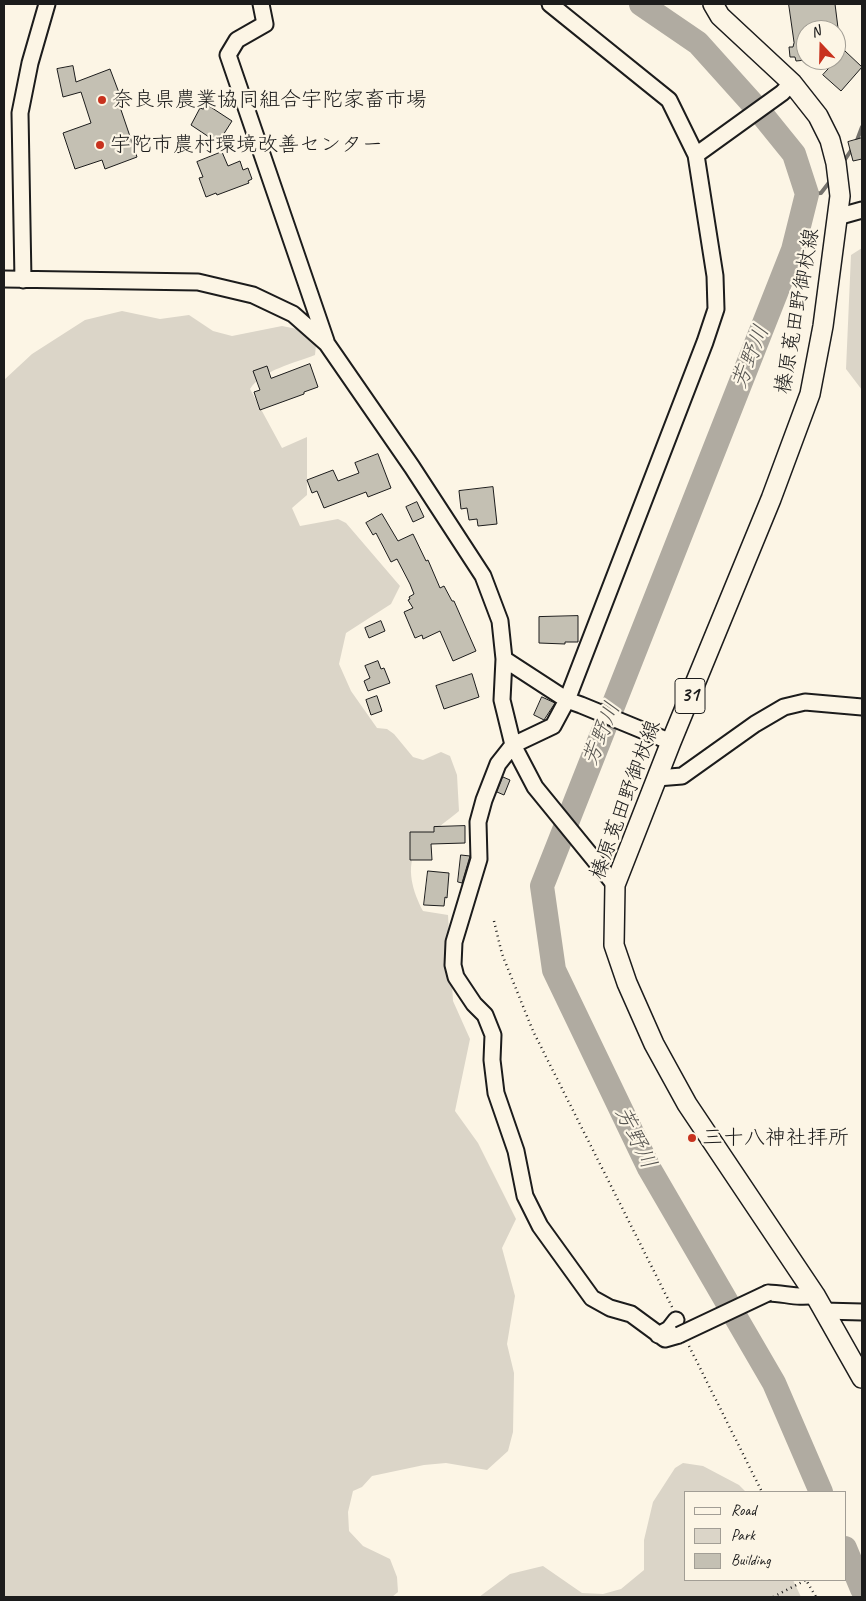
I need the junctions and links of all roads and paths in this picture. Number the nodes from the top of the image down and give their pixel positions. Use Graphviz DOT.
graph roads {
  1 [pos="47,4"];
  2 [pos="261,4"];
  3 [pos="550,4"];
  4 [pos="713,4"];
  5 [pos="787,88"];
  6 [pos="696,155"];
  7 [pos="862,210"];
  8 [pos="837,217"];
  9 [pos="4,280"];
  10 [pos="23,280"];
  11 [pos="327,344"];
  12 [pos="504,659"];
  13 [pos="574,702"];
  14 [pos="862,707"];
  15 [pos="667,740"];
  16 [pos="512,745"];
  17 [pos="657,778"];
  18 [pos="612,882"];
  19 [pos="494,921"];
  20 [pos="819,1303"];
  21 [pos="862,1312"];
  22 [pos="676,1320"];
  23 [pos="658,1335"];
  24 [pos="684,1341"];
  25 [pos="862,1378"];
  26 [pos="761,1491"];
  27 [pos="804,1581"];
  28 [pos="807,1581"];
  29 [pos="773,1597"];
  30 [pos="816,1597"];
  1 -- 10 [label="street"];
  2 -- 11 [label="street"];
  3 -- 6 [label="street"];
  4 -- 5 [label="main road, 榛原菟田野御杖線 / 31"];
  5 -- 6 [label="street"];
  5 -- 8 [label="main road, 榛原菟田野御杖線 / 31"];
  6 -- 13 [label="street"];
  7 -- 8 [label="street"];
  8 -- 15 [label="main road, 榛原菟田野御杖線 / 31"];
  9 -- 10 [label="street"];
  10 -- 11 [label="street"];
  11 -- 12 [label="street"];
  12 -- 13 [label="street"];
  12 -- 16 [label="street"];
  13 -- 15 [label="street"];
  13 -- 16 [label="street"];
  14 -- 17 [label="street"];
  15 -- 17 [label="main road, 榛原菟田野御杖線 / 31"];
  16 -- 18 [label="street"];
  16 -- 23 [label="street"];
  17 -- 18 [label="main road, 榛原菟田野御杖線 / 31"];
  18 -- 20 [label="main road, 榛原菟田野御杖線 / 31"];
  19 -- 22 [label="path"];
  20 -- 21 [label="street"];
  20 -- 24 [label="street, bridge"];
  20 -- 25 [label="main road, 榛原菟田野御杖線 / 31"];
  22 -- 23 [label="street"];
  23 -- 24 [label="street"];
  24 -- 26 [label="path"];
  27 -- 29 [label="path"];
  28 -- 30 [label="path"];
}
